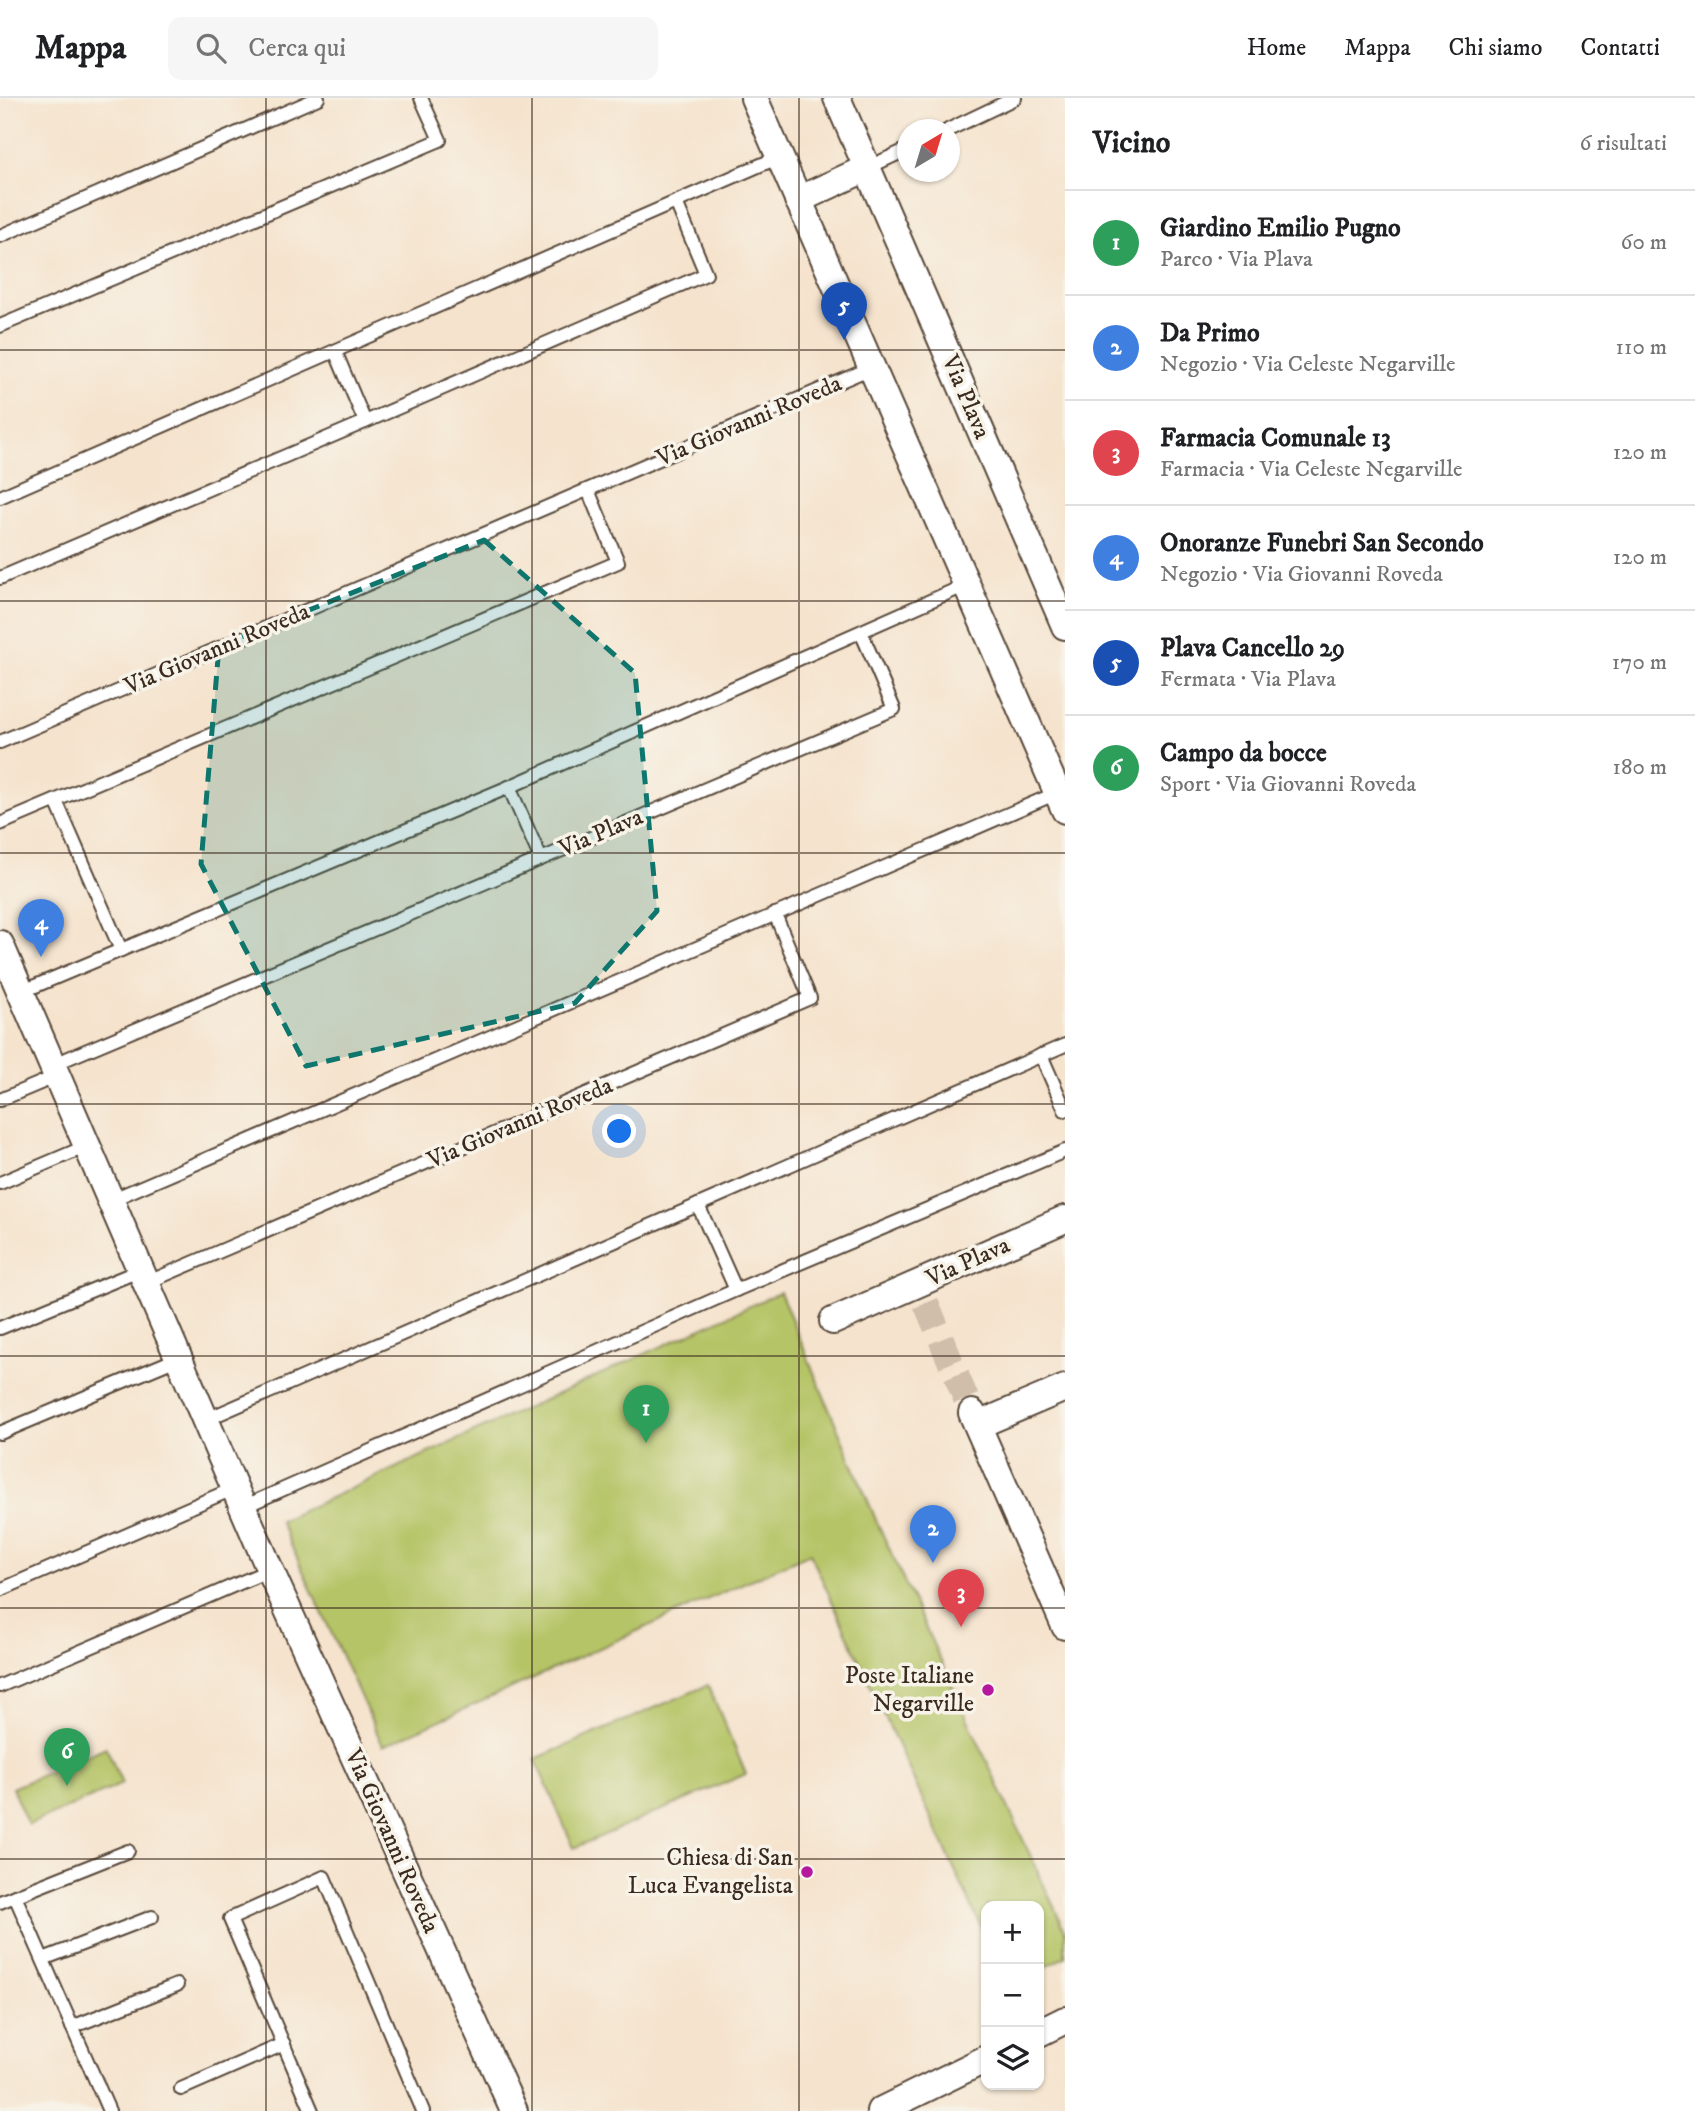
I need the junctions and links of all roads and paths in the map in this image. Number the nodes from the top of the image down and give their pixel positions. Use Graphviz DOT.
graph roads {
  1 [pos="318,98"];
  2 [pos="421,98"];
  3 [pos="837,98"];
  4 [pos="1015,98"];
  5 [pos="756,99"];
  6 [pos="960,124"];
  7 [pos="897,154"];
  8 [pos="779,157"];
  9 [pos="867,168"];
  10 [pos="798,200"];
  11 [pos="676,202"];
  12 [pos="0,236"];
  13 [pos="0,326"];
  14 [pos="335,351"];
  15 [pos="871,368"];
  16 [pos="365,422"];
  17 [pos="588,489"];
  18 [pos="0,497"];
  19 [pos="0,578"];
  20 [pos="966,585"];
  21 [pos="1065,626"];
  22 [pos="861,632"];
  23 [pos="0,742"];
  24 [pos="509,787"];
  25 [pos="56,801"];
  26 [pos="1061,801"];
  27 [pos="0,824"];
  28 [pos="541,859"];
  29 [pos="775,914"];
  30 [pos="0,944"];
  31 [pos="121,950"];
  32 [pos="21,992"];
  33 [pos="1065,1045"];
  34 [pos="1041,1055"];
  35 [pos="55,1070"];
  36 [pos="0,1100"];
  37 [pos="1065,1110"];
  38 [pos="87,1146"];
  39 [pos="1065,1151"];
  40 [pos="0,1183"];
  41 [pos="111,1200"];
  42 [pos="698,1205"];
  43 [pos="1065,1219"];
  44 [pos="144,1277"];
  45 [pos="736,1290"];
  46 [pos="833,1321"];
  47 [pos="0,1328"];
  48 [pos="179,1358"];
  49 [pos="1065,1388"];
  50 [pos="205,1420"];
  51 [pos="0,1433"];
  52 [pos="239,1498"];
  53 [pos="270,1570"];
  54 [pos="0,1590"];
  55 [pos="1065,1626"];
  56 [pos="0,1686"];
  57 [pos="128,1851"];
  58 [pos="15,1896"];
  59 [pos="0,1902"];
  60 [pos="152,1917"];
  61 [pos="43,1959"];
  62 [pos="177,1985"];
  63 [pos="1065,2020"];
  64 [pos="72,2027"];
  65 [pos="1044,2030"];
  66 [pos="284,2044"];
  67 [pos="981,2061"];
  68 [pos="181,2089"];
  69 [pos="109,2111"];
  70 [pos="311,2111"];
  71 [pos="423,2111"];
  72 [pos="514,2111"];
  73 [pos="880,2111"];
  1 -- 12 [label="lane"];
  2 -- 13 [label="lane"];
  3 -- 9 [label="street, Via Plava"];
  4 -- 6 [label="lane"];
  5 -- 8 [label="street"];
  7 -- 9 [label="lane"];
  8 -- 10 [label="street"];
  8 -- 11 [label="lane"];
  9 -- 10 [label="street"];
  9 -- 21 [label="street, Via Plava"];
  10 -- 15 [label="street"];
  11 -- 14 [label="lane"];
  11 -- 16 [label="lane"];
  14 -- 16 [label="lane"];
  14 -- 18 [label="lane"];
  15 -- 17 [label="lane, Via Giovanni Roveda"];
  15 -- 20 [label="street"];
  16 -- 19 [label="lane"];
  17 -- 23 [label="lane, Via Giovanni Roveda"];
  17 -- 25 [label="lane"];
  20 -- 22 [label="lane"];
  20 -- 26 [label="street"];
  22 -- 24 [label="lane"];
  22 -- 28 [label="lane, Via Plava"];
  24 -- 28 [label="lane, Via Plava"];
  24 -- 31 [label="lane"];
  25 -- 27 [label="lane"];
  25 -- 31 [label="lane"];
  26 -- 29 [label="lane"];
  28 -- 35 [label="lane"];
  29 -- 41 [label="lane"];
  29 -- 44 [label="lane, Via Giovanni Roveda"];
  30 -- 32 [label="street, Via Giovanni Roveda"];
  31 -- 32 [label="lane"];
  32 -- 35 [label="street, Via Giovanni Roveda"];
  33 -- 34 [label="lane"];
  34 -- 37 [label="lane"];
  34 -- 42 [label="lane"];
  35 -- 36 [label="lane"];
  35 -- 38 [label="street, Via Giovanni Roveda"];
  38 -- 40 [label="lane"];
  38 -- 41 [label="street, Via Giovanni Roveda"];
  39 -- 45 [label="lane"];
  41 -- 44 [label="street, Via Giovanni Roveda"];
  42 -- 45 [label="lane"];
  42 -- 50 [label="lane"];
  43 -- 46 [label="street, Via Plava"];
  44 -- 47 [label="lane, Via Giovanni Roveda"];
  44 -- 48 [label="street, Via Giovanni Roveda"];
  45 -- 52 [label="lane"];
  48 -- 50 [label="street, Via Giovanni Roveda"];
  48 -- 51 [label="lane"];
  49 -- 55 [label="street"];
  50 -- 52 [label="street, Via Giovanni Roveda"];
  52 -- 53 [label="street, Via Giovanni Roveda"];
  52 -- 54 [label="lane"];
  53 -- 56 [label="lane"];
  53 -- 72 [label="street, Via Giovanni Roveda"];
  57 -- 58 [label="lane"];
  58 -- 59 [label="lane"];
  58 -- 61 [label="lane"];
  60 -- 61 [label="lane"];
  61 -- 64 [label="lane"];
  62 -- 64 [label="lane"];
  63 -- 65 [label="street"];
  64 -- 69 [label="lane"];
  66 -- 68 [label="lane"];
  66 -- 70 [label="lane"];
  66 -- 71 [label="lane"];
  67 -- 73 [label="street"];
}
